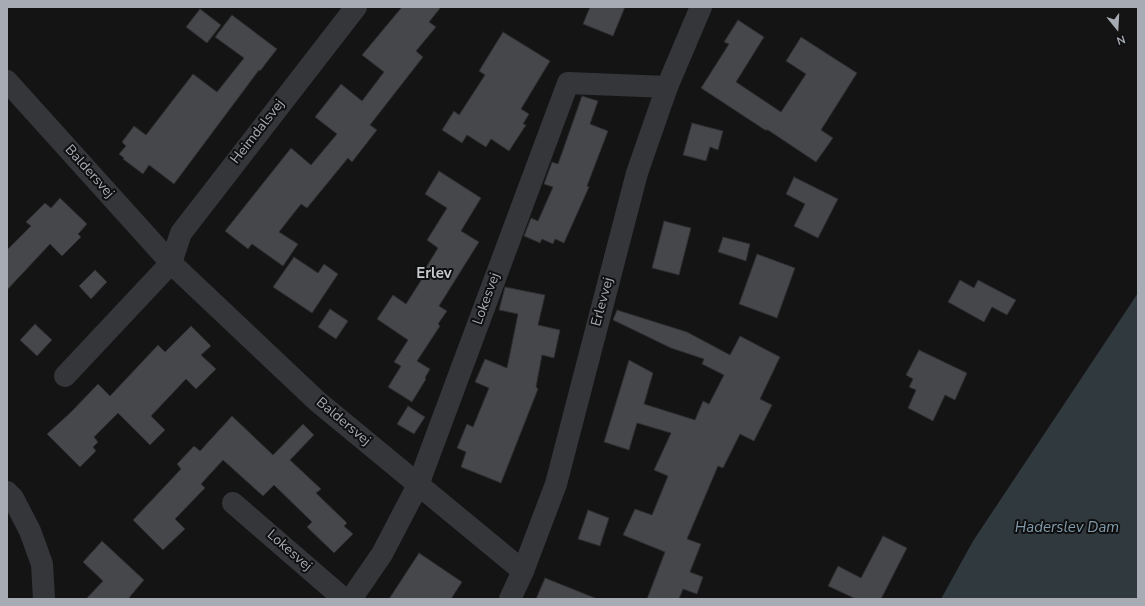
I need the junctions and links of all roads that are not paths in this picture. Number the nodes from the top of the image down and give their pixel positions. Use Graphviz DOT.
graph roads {
  1 [pos="356,7"];
  2 [pos="701,7"];
  3 [pos="7,81"];
  4 [pos="667,87"];
  5 [pos="171,263"];
  6 [pos="65,376"];
  7 [pos="418,485"];
  8 [pos="7,492"];
  9 [pos="233,503"];
  10 [pos="524,571"];
  11 [pos="44,599"];
  12 [pos="344,599"];
  13 [pos="351,599"];
  14 [pos="510,599"];
  1 -- 5 [label="street, Heimdalsvej"];
  2 -- 4 [label="street, Erlevvej"];
  3 -- 5 [label="street, Baldersvej"];
  4 -- 7 [label="street, Lokesvej"];
  4 -- 10 [label="street, Erlevvej"];
  5 -- 6 [label="street"];
  5 -- 7 [label="street, Baldersvej"];
  7 -- 10 [label="street, Baldersvej"];
  7 -- 13 [label="street, Lokesvej"];
  8 -- 11 [label="street"];
  9 -- 12 [label="street, Lokesvej"];
  10 -- 14 [label="street, Erlevvej"];
}
